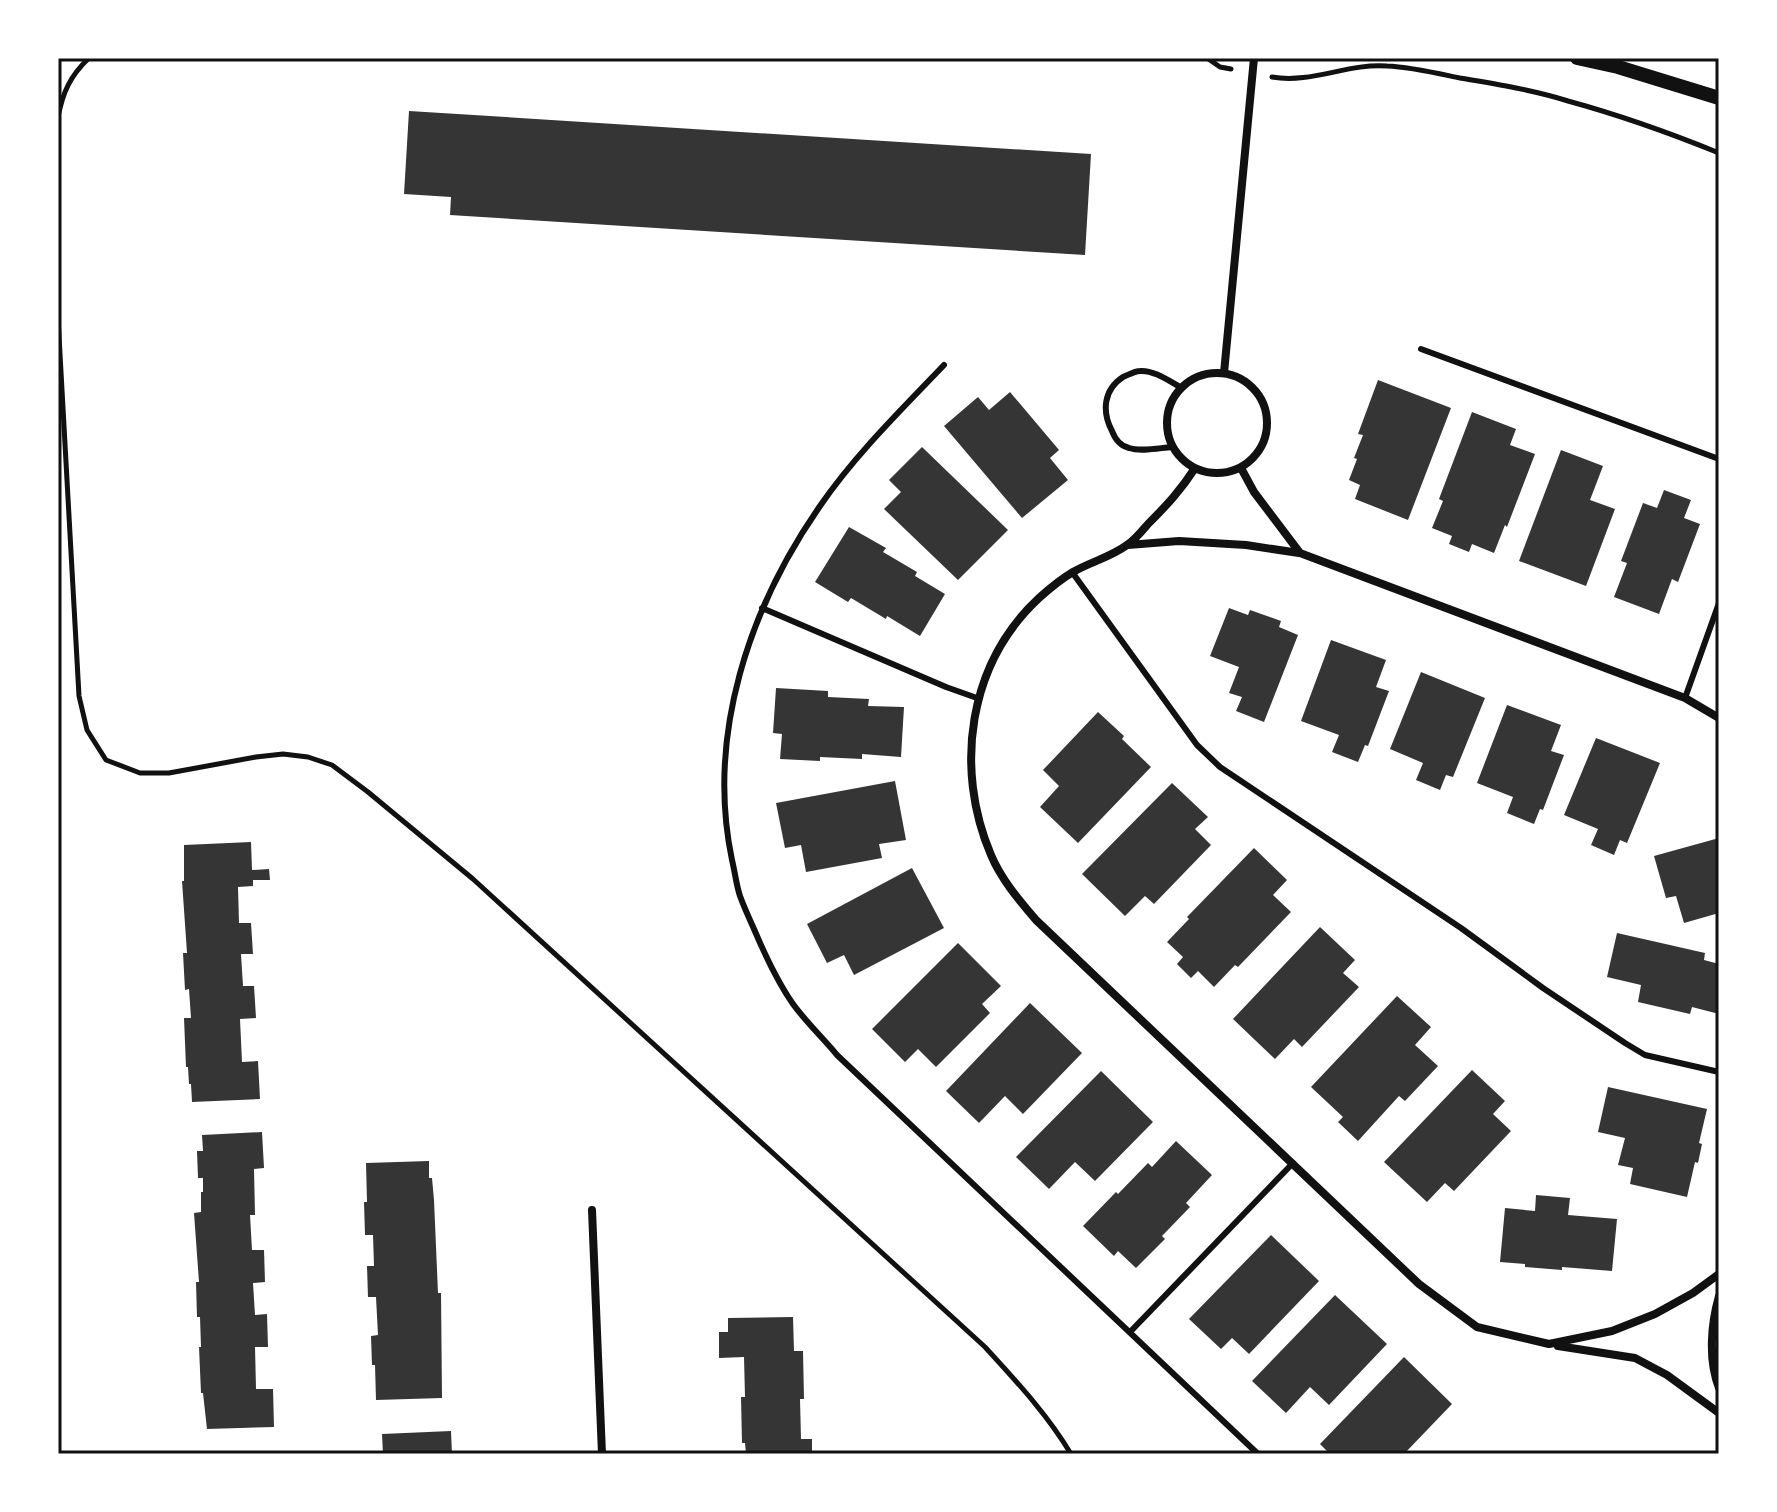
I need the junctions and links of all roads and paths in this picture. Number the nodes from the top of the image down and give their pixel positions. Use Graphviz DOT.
graph roads {
  1 [pos="89,58"];
  2 [pos="1207,58"];
  3 [pos="1254,58"];
  4 [pos="1577,58"];
  5 [pos="1251,73"];
  6 [pos="1719,98"];
  7 [pos="58,117"];
  8 [pos="1719,153"];
  9 [pos="58,318"];
  10 [pos="1421,349"];
  11 [pos="944,365"];
  12 [pos="1224,373"];
  13 [pos="1180,387"];
  14 [pos="1172,447"];
  15 [pos="1719,459"];
  16 [pos="1195,468"];
  17 [pos="1241,468"];
  18 [pos="1128,545"];
  19 [pos="1300,553"];
  20 [pos="1072,572"];
  21 [pos="1719,603"];
  22 [pos="762,608"];
  23 [pos="977,698"];
  24 [pos="1685,698"];
  25 [pos="1719,718"];
  26 [pos="1719,1072"];
  27 [pos="1293,1163"];
  28 [pos="592,1210"];
  29 [pos="1719,1274"];
  30 [pos="1719,1296"];
  31 [pos="1131,1331"];
  32 [pos="1549,1344"];
  33 [pos="1719,1388"];
  34 [pos="1719,1413"];
  35 [pos="602,1454"];
  36 [pos="1071,1454"];
  37 [pos="1258,1454"];
  1 -- 7 [label="path"];
  2 -- 5 [label="path"];
  3 -- 5 [label="street"];
  4 -- 6 [label="street"];
  5 -- 8 [label="path"];
  5 -- 12 [label="street"];
  9 -- 36 [label="path"];
  10 -- 15 [label="lane"];
  11 -- 22 [label="lane"];
  12 -- 13 [label="street"];
  12 -- 17 [label="street"];
  13 -- 14 [label="street"];
  13 -- 14 [label="lane"];
  14 -- 16 [label="street"];
  16 -- 17 [label="street"];
  16 -- 18 [label="street"];
  17 -- 19 [label="street"];
  18 -- 19 [label="street"];
  18 -- 20 [label="street"];
  19 -- 24 [label="street"];
  20 -- 23 [label="street"];
  20 -- 26 [label="lane"];
  21 -- 24 [label="lane"];
  22 -- 23 [label="lane"];
  22 -- 31 [label="lane"];
  23 -- 27 [label="street"];
  24 -- 25 [label="street"];
  27 -- 31 [label="lane"];
  27 -- 32 [label="street"];
  28 -- 35 [label="street"];
  29 -- 32 [label="street"];
  30 -- 33 [label="street"];
  31 -- 37 [label="lane"];
  32 -- 34 [label="street"];
}
